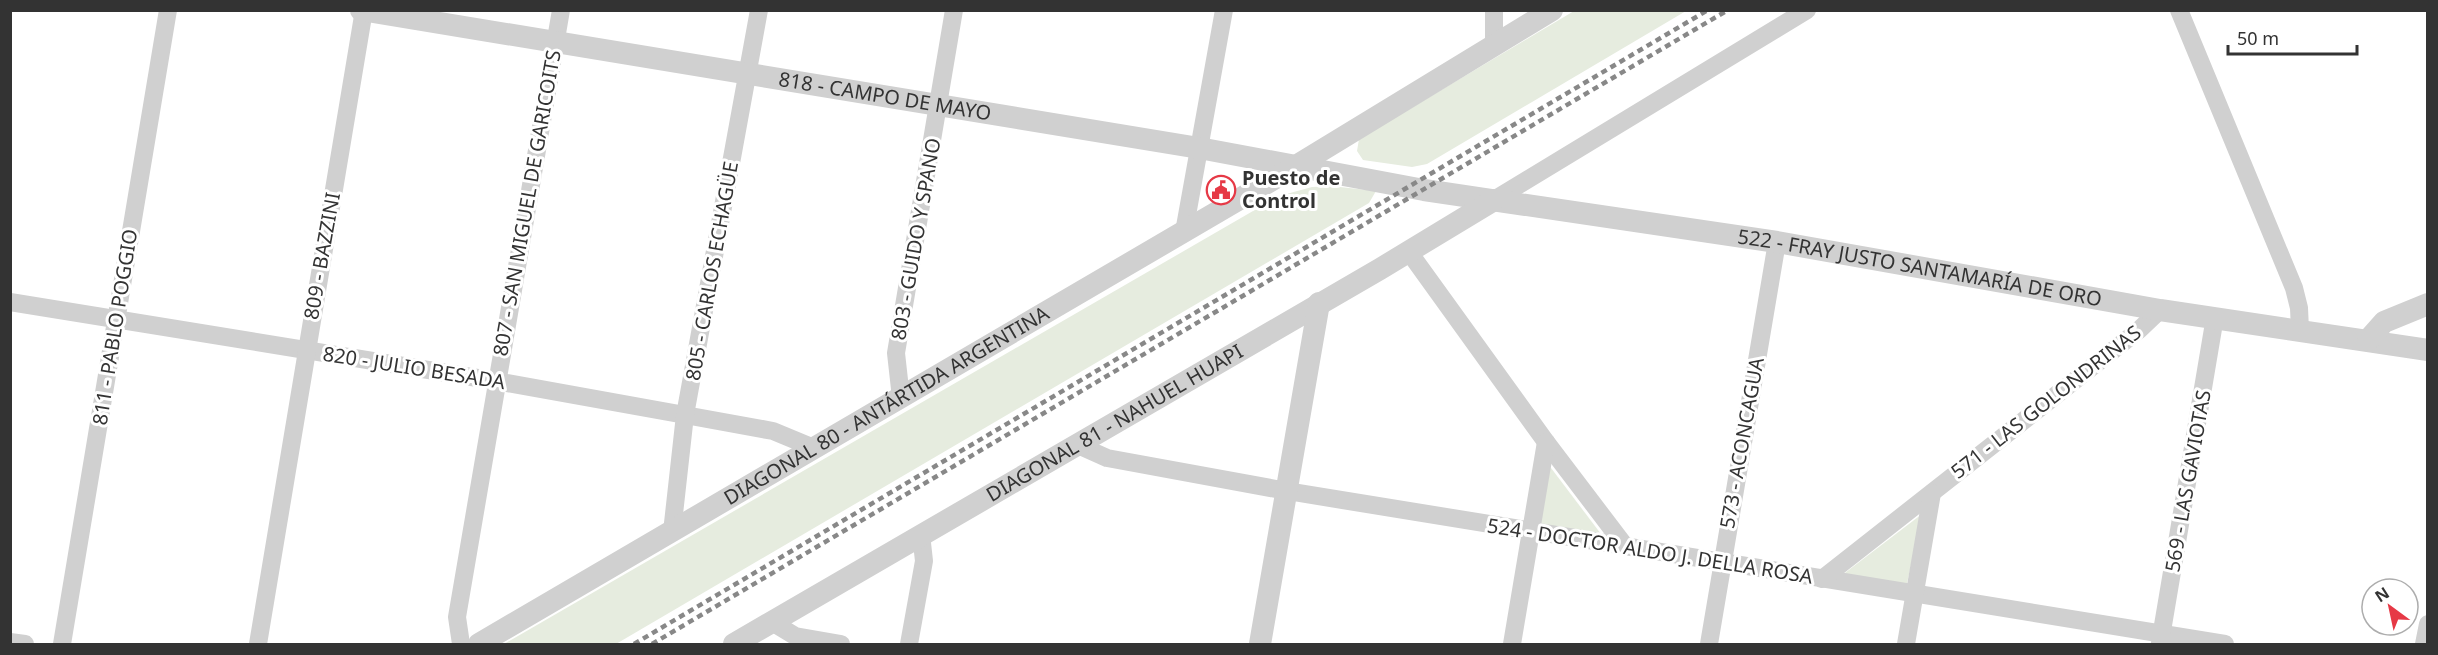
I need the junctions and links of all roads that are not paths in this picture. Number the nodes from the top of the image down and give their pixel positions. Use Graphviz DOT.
graph roads {
  1 [pos="168,10"];
  2 [pos="561,10"];
  3 [pos="759,10"];
  4 [pos="954,10"];
  5 [pos="1224,10"];
  6 [pos="1494,10"];
  7 [pos="1552,10"];
  8 [pos="1807,10"];
  9 [pos="2179,10"];
  10 [pos="363,11"];
  11 [pos="555,40"];
  12 [pos="1494,44"];
  13 [pos="748,74"];
  14 [pos="938,105"];
  15 [pos="1199,148"];
  16 [pos="1296,166"];
  17 [pos="1410,187"];
  18 [pos="1494,200"];
  19 [pos="1184,232"];
  20 [pos="1777,242"];
  21 [pos="1409,252"];
  22 [pos="10,303"];
  23 [pos="1319,303"];
  24 [pos="2427,304"];
  25 [pos="2160,310"];
  26 [pos="2215,317"];
  27 [pos="116,319"];
  28 [pos="2300,330"];
  29 [pos="2368,340"];
  30 [pos="306,350"];
  31 [pos="2427,350"];
  32 [pos="496,381"];
  33 [pos="900,398"];
  34 [pos="685,415"];
  35 [pos="1546,442"];
  36 [pos="1078,445"];
  37 [pos="814,448"];
  38 [pos="1287,491"];
  39 [pos="1932,493"];
  40 [pos="1531,530"];
  41 [pos="672,532"];
  42 [pos="921,534"];
  43 [pos="1625,546"];
  44 [pos="1722,562"];
  45 [pos="1822,579"];
  46 [pos="1914,594"];
  47 [pos="772,622"];
  48 [pos="2427,624"];
  49 [pos="2161,639"];
  50 [pos="10,642"];
  51 [pos="25,645"];
  52 [pos="62,645"];
  53 [pos="258,645"];
  54 [pos="461,645"];
  55 [pos="479,645"];
  56 [pos="734,645"];
  57 [pos="841,645"];
  58 [pos="909,645"];
  59 [pos="1260,645"];
  60 [pos="1512,645"];
  61 [pos="1709,645"];
  62 [pos="1906,645"];
  63 [pos="2225,645"];
  64 [pos="2424,645"];
  1 -- 27 [label="street, 811 - PABLO POGGIO"];
  2 -- 11 [label="street, 807 - SAN MIGUEL DE GARICOITS"];
  3 -- 13 [label="street, 805 - CARLOS ECHAGÜE"];
  4 -- 14 [label="street, 803 - GUIDO Y SPANO"];
  5 -- 15 [label="street"];
  6 -- 12 [label="street"];
  7 -- 12 [label="street, DIAGONAL 80 - ANTÁRTIDA ARGENTINA"];
  8 -- 18 [label="street"];
  9 -- 28 [label="street"];
  10 -- 11 [label="street, 818 - CAMPO DE MAYO"];
  10 -- 30 [label="street, 809 - BAZZINI"];
  11 -- 13 [label="street, 818 - CAMPO DE MAYO"];
  11 -- 32 [label="street, 807 - SAN MIGUEL DE GARICOITS"];
  12 -- 16 [label="street, DIAGONAL 80 - ANTÁRTIDA ARGENTINA"];
  13 -- 14 [label="street, 818 - CAMPO DE MAYO"];
  13 -- 34 [label="street, 805 - CARLOS ECHAGÜE"];
  14 -- 15 [label="street, 818 - CAMPO DE MAYO"];
  14 -- 33 [label="street, 803 - GUIDO Y SPANO"];
  15 -- 16 [label="street, 818 - CAMPO DE MAYO"];
  15 -- 19 [label="street"];
  16 -- 17 [label="street, 818 - CAMPO DE MAYO"];
  16 -- 19 [label="street, DIAGONAL 80 - ANTÁRTIDA ARGENTINA"];
  17 -- 18 [label="street, 522 - FRAY JUSTO SANTAMARÍA DE ORO"];
  18 -- 20 [label="street, 522 - FRAY JUSTO SANTAMARÍA DE ORO"];
  18 -- 21 [label="street, DIAGONAL 81 - NAHUEL HUAPI"];
  19 -- 33 [label="street, DIAGONAL 80 - ANTÁRTIDA ARGENTINA"];
  20 -- 25 [label="street, 522 - FRAY JUSTO SANTAMARÍA DE ORO"];
  20 -- 44 [label="street, 573 - ACONCAGUA"];
  21 -- 23 [label="street, DIAGONAL 81 - NAHUEL HUAPI"];
  21 -- 35 [label="street"];
  22 -- 27 [label="street, 820 - JULIO BESADA"];
  23 -- 36 [label="street, DIAGONAL 81 - NAHUEL HUAPI"];
  23 -- 38 [label="street"];
  24 -- 29 [label="street"];
  25 -- 26 [label="street, 522 - FRAY JUSTO SANTAMARÍA DE ORO"];
  25 -- 39 [label="street, 571 - LAS GOLONDRINAS"];
  26 -- 28 [label="street, 522 - FRAY JUSTO SANTAMARÍA DE ORO"];
  26 -- 49 [label="street, 569 - LAS GAVIOTAS"];
  27 -- 30 [label="street, 820 - JULIO BESADA"];
  27 -- 52 [label="street, 811 - PABLO POGGIO"];
  28 -- 29 [label="street, 522 - FRAY JUSTO SANTAMARÍA DE ORO"];
  29 -- 31 [label="street, 522 - FRAY JUSTO SANTAMARÍA DE ORO"];
  30 -- 32 [label="street, 820 - JULIO BESADA"];
  30 -- 53 [label="street, 809 - BAZZINI"];
  32 -- 34 [label="street, 820 - JULIO BESADA"];
  32 -- 54 [label="street, 807 - SAN MIGUEL DE GARICOITS"];
  33 -- 37 [label="street, DIAGONAL 80 - ANTÁRTIDA ARGENTINA"];
  34 -- 37 [label="street, 820 - JULIO BESADA"];
  34 -- 41 [label="street, 805 - CARLOS ECHAGÜE"];
  35 -- 40 [label="street"];
  35 -- 43 [label="street"];
  36 -- 38 [label="street, 524 - DOCTOR ALDO J. DELLA ROSA"];
  36 -- 42 [label="street, DIAGONAL 81 - NAHUEL HUAPI"];
  37 -- 41 [label="street, DIAGONAL 80 - ANTÁRTIDA ARGENTINA"];
  38 -- 40 [label="street, 524 - DOCTOR ALDO J. DELLA ROSA"];
  38 -- 59 [label="street"];
  39 -- 45 [label="street, 571 - LAS GOLONDRINAS"];
  39 -- 46 [label="street, 571 - LAS GOLONDRINAS"];
  40 -- 43 [label="street, 524 - DOCTOR ALDO J. DELLA ROSA"];
  40 -- 60 [label="street"];
  41 -- 55 [label="street, DIAGONAL 80 - ANTÁRTIDA ARGENTINA"];
  42 -- 47 [label="street, DIAGONAL 81 - NAHUEL HUAPI"];
  42 -- 58 [label="street"];
  43 -- 44 [label="street, 524 - DOCTOR ALDO J. DELLA ROSA"];
  44 -- 45 [label="street, 524 - DOCTOR ALDO J. DELLA ROSA"];
  44 -- 61 [label="street, 573 - ACONCAGUA"];
  45 -- 46 [label="street, 524 - DOCTOR ALDO J. DELLA ROSA"];
  46 -- 49 [label="street, 524 - DOCTOR ALDO J. DELLA ROSA"];
  46 -- 62 [label="street, 571 - LAS GOLONDRINAS"];
  47 -- 56 [label="street, DIAGONAL 81 - NAHUEL HUAPI"];
  47 -- 57 [label="street"];
  48 -- 64 [label="street"];
  49 -- 63 [label="street, 524 - DOCTOR ALDO J. DELLA ROSA"];
  50 -- 51 [label="street"];
}
